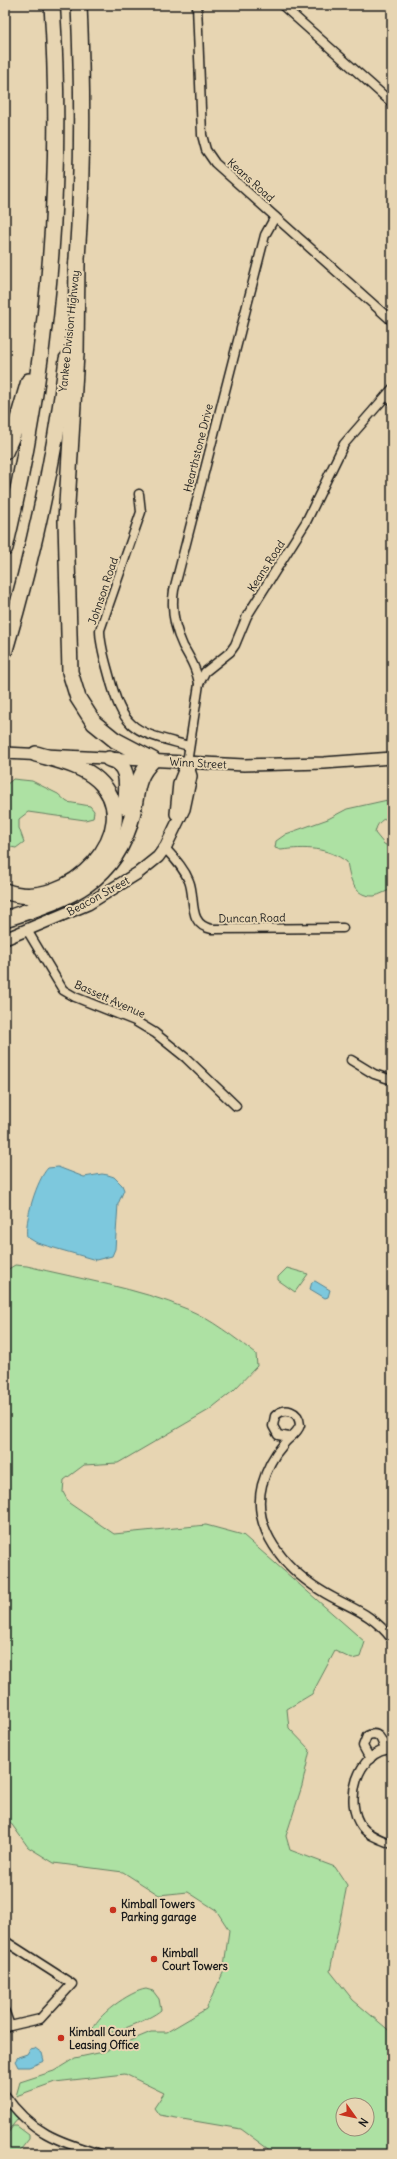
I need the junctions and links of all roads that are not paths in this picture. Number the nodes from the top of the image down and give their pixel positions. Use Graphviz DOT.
graph roads {
  1 [pos="52,5"];
  2 [pos="79,5"];
  3 [pos="197,5"];
  4 [pos="282,5"];
  5 [pos="392,103"];
  6 [pos="275,217"];
  7 [pos="77,261"];
  8 [pos="392,321"];
  9 [pos="44,326"];
  10 [pos="392,388"];
  11 [pos="389,398"];
  12 [pos="5,452"];
  13 [pos="139,494"];
  14 [pos="5,548"];
  15 [pos="6,646"];
  16 [pos="5,658"];
  17 [pos="199,684"];
  18 [pos="189,746"];
  19 [pos="5,752"];
  20 [pos="36,754"];
  21 [pos="109,758"];
  22 [pos="392,758"];
  23 [pos="153,760"];
  24 [pos="187,763"];
  25 [pos="121,844"];
  26 [pos="165,848"];
  27 [pos="5,891"];
  28 [pos="5,919"];
  29 [pos="343,928"];
  30 [pos="27,930"];
  31 [pos="5,939"];
  32 [pos="351,1060"];
  33 [pos="392,1080"];
  34 [pos="236,1106"];
  35 [pos="289,1437"];
  36 [pos="392,1639"];
  37 [pos="388,1750"];
  38 [pos="370,1759"];
  39 [pos="392,1844"];
  40 [pos="5,1941"];
  41 [pos="5,2012"];
  42 [pos="7,2027"];
  43 [pos="5,2094"];
  44 [pos="100,2154"];
  1 -- 9 [label="highway"];
  2 -- 7 [label="highway, Yankee Division Highway"];
  3 -- 6 [label="street, Keans Road"];
  4 -- 5 [label="street"];
  6 -- 8 [label="street, Keans Road"];
  6 -- 17 [label="street, Hearthstone Drive"];
  7 -- 15 [label="highway, Yankee Division Highway"];
  7 -- 23 [label="highway"];
  9 -- 12 [label="highway"];
  9 -- 14 [label="highway"];
  10 -- 11 [label="street, Keans Road"];
  11 -- 17 [label="street, Keans Road"];
  13 -- 18 [label="street, Johnson Road"];
  15 -- 16 [label="highway, Yankee Division Highway"];
  17 -- 18 [label="street, Keans Road"];
  18 -- 24 [label="street, Keans Road"];
  19 -- 20 [label="main road, Winn Street"];
  20 -- 21 [label="main road, Winn Street"];
  20 -- 27 [label="highway"];
  21 -- 23 [label="main road, Winn Street"];
  21 -- 25 [label="highway"];
  22 -- 24 [label="main road, Winn Street"];
  23 -- 24 [label="main road, Winn Street"];
  23 -- 25 [label="highway"];
  24 -- 26 [label="main road, Beacon Street"];
  25 -- 28 [label="highway"];
  26 -- 29 [label="street, Duncan Road"];
  26 -- 30 [label="main road, Beacon Street"];
  30 -- 31 [label="main road, Beacon Street"];
  30 -- 34 [label="street, Bassett Avenue"];
  32 -- 33 [label="street"];
  35 -- 36 [label="street"];
  37 -- 38 [label="street"];
  37 -- 38 [label="street"];
  38 -- 39 [label="street"];
  40 -- 42 [label="street"];
  41 -- 42 [label="street"];
  43 -- 44 [label="street"];
}
